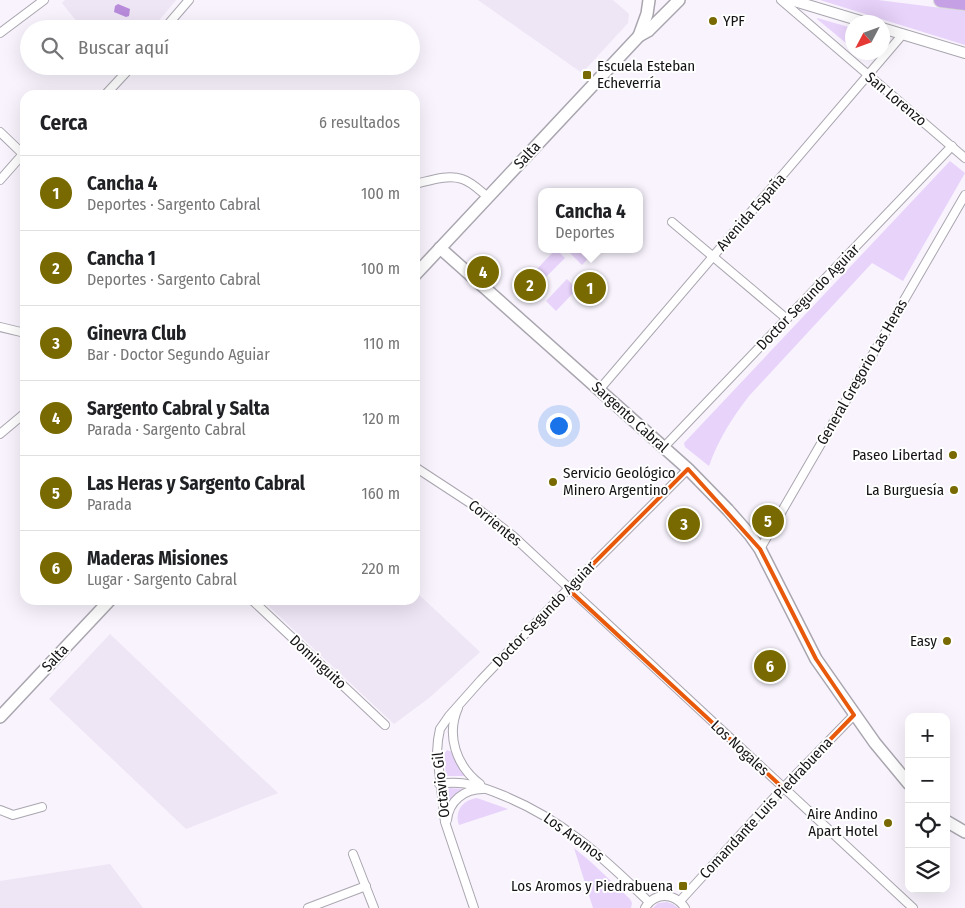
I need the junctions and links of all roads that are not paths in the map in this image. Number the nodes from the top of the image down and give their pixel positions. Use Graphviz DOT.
graph roads {
  1 [pos="44,0"];
  2 [pos="189,0"];
  3 [pos="649,0"];
  4 [pos="678,0"];
  5 [pos="781,0"];
  6 [pos="791,0"];
  7 [pos="941,0"];
  8 [pos="965,3"];
  9 [pos="845,16"];
  10 [pos="172,20"];
  11 [pos="890,30"];
  12 [pos="0,33"];
  13 [pos="903,34"];
  14 [pos="639,36"];
  15 [pos="965,53"];
  16 [pos="124,75"];
  17 [pos="868,75"];
  18 [pos="110,90"];
  19 [pos="0,132"];
  20 [pos="952,146"];
  21 [pos="20,151"];
  22 [pos="965,158"];
  23 [pos="20,159"];
  24 [pos="0,180"];
  25 [pos="420,183"];
  26 [pos="965,195"];
  27 [pos="488,197"];
  28 [pos="672,222"];
  29 [pos="440,248"];
  30 [pos="712,256"];
  31 [pos="420,270"];
  32 [pos="787,319"];
  33 [pos="0,326"];
  34 [pos="20,332"];
  35 [pos="598,390"];
  36 [pos="20,417"];
  37 [pos="0,434"];
  38 [pos="664,447"];
  39 [pos="688,469"];
  40 [pos="420,471"];
  41 [pos="760,549"];
  42 [pos="568,588"];
  43 [pos="105,605"];
  44 [pos="257,605"];
  45 [pos="486,675"];
  46 [pos="460,703"];
  47 [pos="854,715"];
  48 [pos="0,717"];
  49 [pos="384,725"];
  50 [pos="905,779"];
  51 [pos="439,784"];
  52 [pos="783,788"];
  53 [pos="488,789"];
  54 [pos="42,807"];
  55 [pos="0,810"];
  56 [pos="950,823"];
  57 [pos="447,830"];
  58 [pos="965,832"];
  59 [pos="353,854"];
  60 [pos="366,886"];
  61 [pos="647,905"];
  62 [pos="682,905"];
  63 [pos="308,908"];
  64 [pos="374,908"];
  65 [pos="474,908"];
  66 [pos="913,908"];
  1 -- 12 [label="street"];
  2 -- 10 [label="street"];
  3 -- 14 [label="main road, Salta"];
  4 -- 14 [label="main road, Salta"];
  5 -- 17 [label="street, San Lorenzo"];
  6 -- 9 [label="street"];
  7 -- 8 [label="highway"];
  11 -- 13 [label="street"];
  13 -- 15 [label="street"];
  13 -- 17 [label="street, Avenida España"];
  14 -- 27 [label="main road, Salta"];
  16 -- 18 [label="street"];
  17 -- 20 [label="street, San Lorenzo"];
  17 -- 30 [label="street, Avenida España"];
  19 -- 21 [label="street"];
  20 -- 22 [label="street, San Lorenzo"];
  20 -- 32 [label="street, Doctor Segundo Aguiar"];
  23 -- 24 [label="street"];
  25 -- 27 [label="street"];
  26 -- 41 [label="street, General Gregorio Las Heras"];
  27 -- 29 [label="main road, Salta"];
  28 -- 30 [label="street"];
  29 -- 31 [label="main road, Salta"];
  29 -- 35 [label="main road, Sargento Cabral"];
  30 -- 32 [label="street"];
  30 -- 35 [label="street, Avenida España"];
  32 -- 38 [label="street, Doctor Segundo Aguiar"];
  33 -- 34 [label="street"];
  35 -- 38 [label="main road, Sargento Cabral"];
  36 -- 37 [label="street"];
  38 -- 39 [label="main road, Sargento Cabral"];
  39 -- 41 [label="main road, Sargento Cabral"];
  39 -- 42 [label="street, Doctor Segundo Aguiar"];
  40 -- 42 [label="street, Corrientes"];
  41 -- 47 [label="main road, Sargento Cabral"];
  42 -- 45 [label="street, Doctor Segundo Aguiar"];
  42 -- 52 [label="street, Los Nogales"];
  43 -- 48 [label="main road, Salta"];
  44 -- 49 [label="street, Dominguito"];
  45 -- 46 [label="street, Octavio Gil"];
  46 -- 51 [label="street, Octavio Gil"];
  46 -- 53 [label="street, Los Aromos"];
  47 -- 50 [label="main road, Sargento Cabral"];
  47 -- 52 [label="street, Comandante Luis Piedrabuena"];
  51 -- 53 [label="street, Los Aromos"];
  51 -- 57 [label="street, Octavio Gil"];
  52 -- 62 [label="street, Comandante Luis Piedrabuena"];
  52 -- 66 [label="street, Los Nogales"];
  53 -- 57 [label="street"];
  53 -- 61 [label="street, Los Aromos"];
  54 -- 55 [label="street"];
  56 -- 58 [label="main road"];
  57 -- 65 [label="street, Octavio Gil"];
  59 -- 60 [label="street"];
  60 -- 63 [label="street"];
  60 -- 64 [label="street"];
  61 -- 62 [label="street, Los Aromos"];
}
